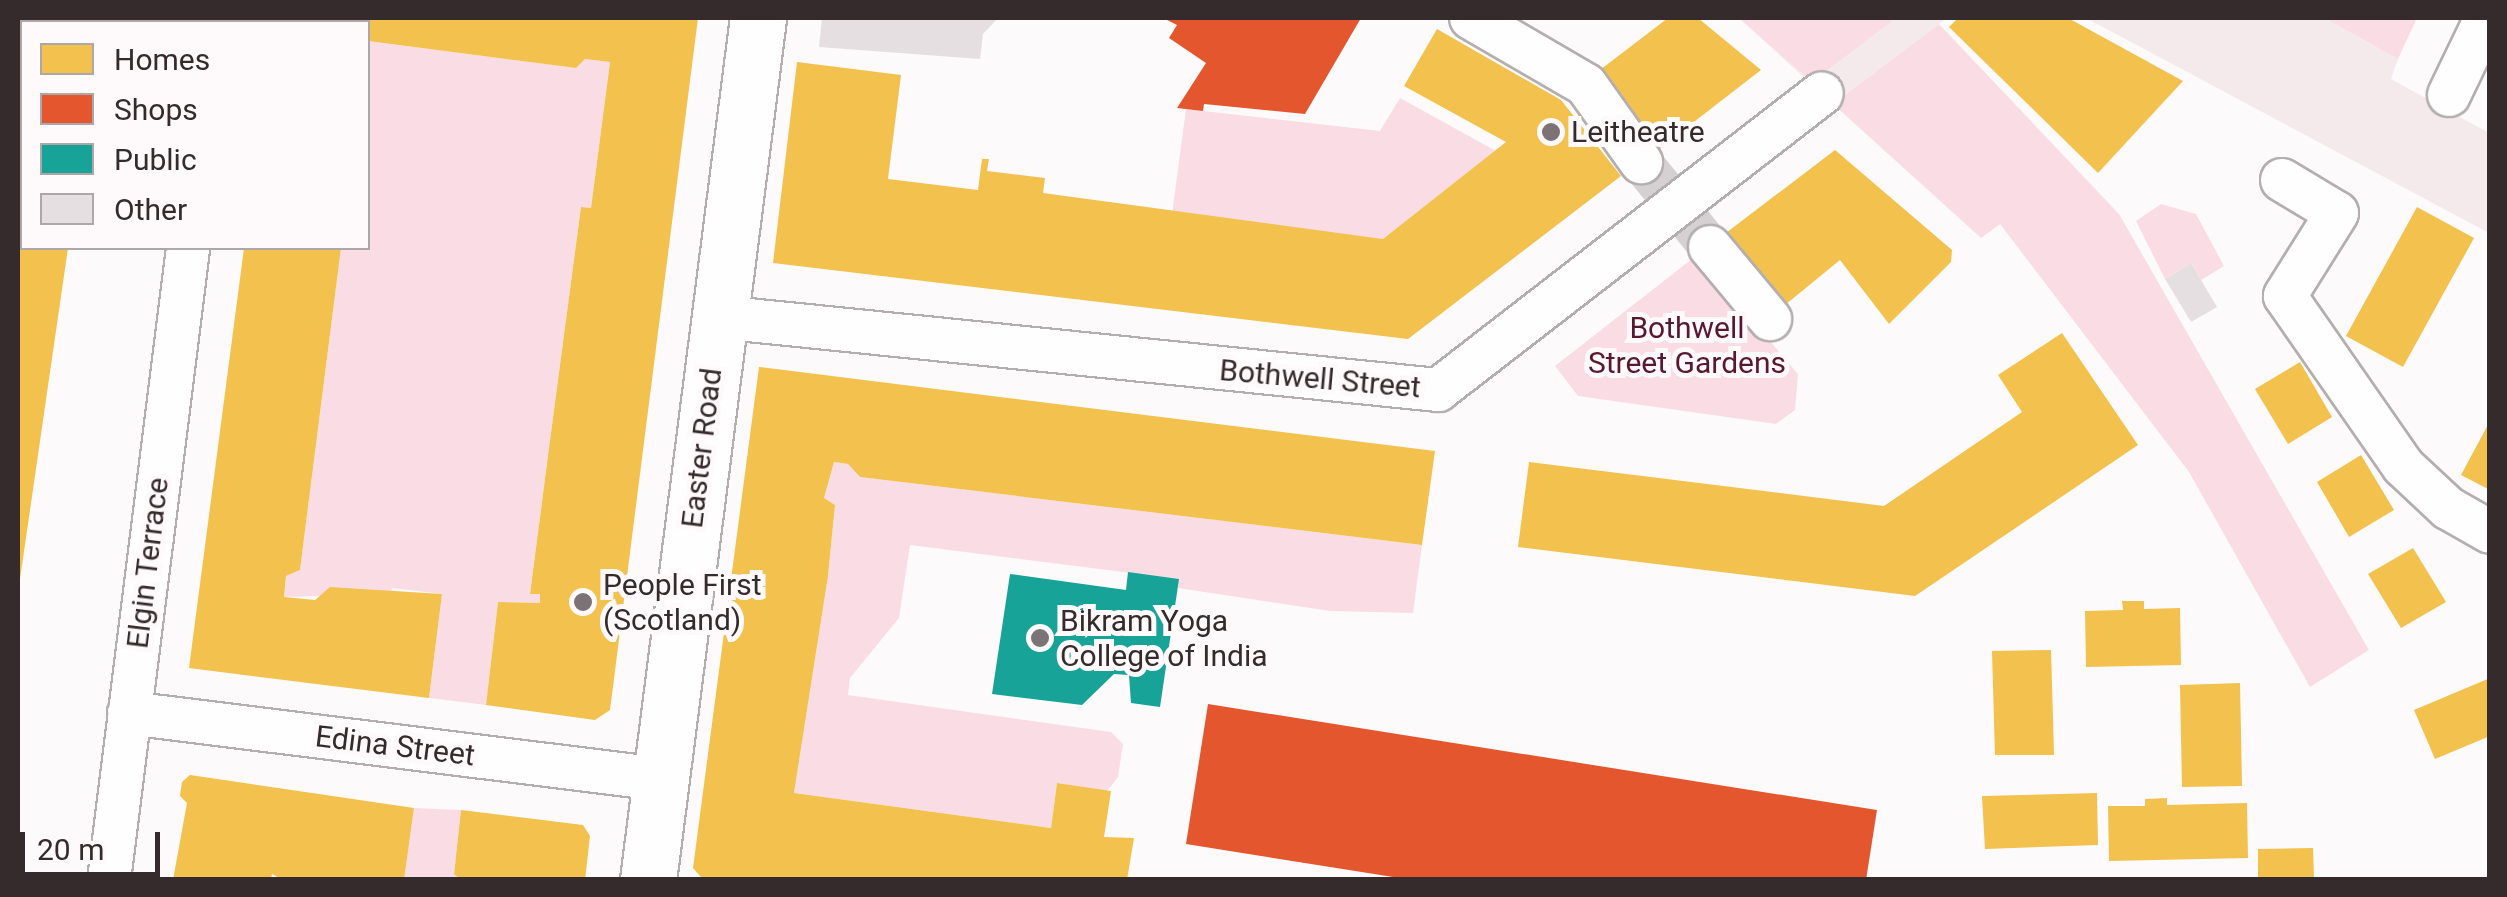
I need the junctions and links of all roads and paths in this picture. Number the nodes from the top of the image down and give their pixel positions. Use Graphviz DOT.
graph roads {
  1 [pos="758,18"];
  2 [pos="1471,18"];
  3 [pos="2486,18"];
  4 [pos="1822,93"];
  5 [pos="2449,95"];
  6 [pos="1641,162"];
  7 [pos="2282,180"];
  8 [pos="1710,247"];
  9 [pos="188,250"];
  10 [pos="718,317"];
  11 [pos="1770,319"];
  12 [pos="2490,532"];
  13 [pos="129,714"];
  14 [pos="660,779"];
  15 [pos="109,880"];
  16 [pos="648,880"];
  1 -- 10 [label="street, Easter Road"];
  2 -- 6 [label="street"];
  3 -- 5 [label="street"];
  4 -- 10 [label="street, Bothwell Street"];
  7 -- 12 [label="street"];
  8 -- 11 [label="street"];
  9 -- 13 [label="street, Elgin Terrace"];
  10 -- 14 [label="street, Easter Road"];
  13 -- 14 [label="street, Edina Street"];
  13 -- 15 [label="street, Elgin Terrace"];
  14 -- 16 [label="street, Easter Road"];
}
